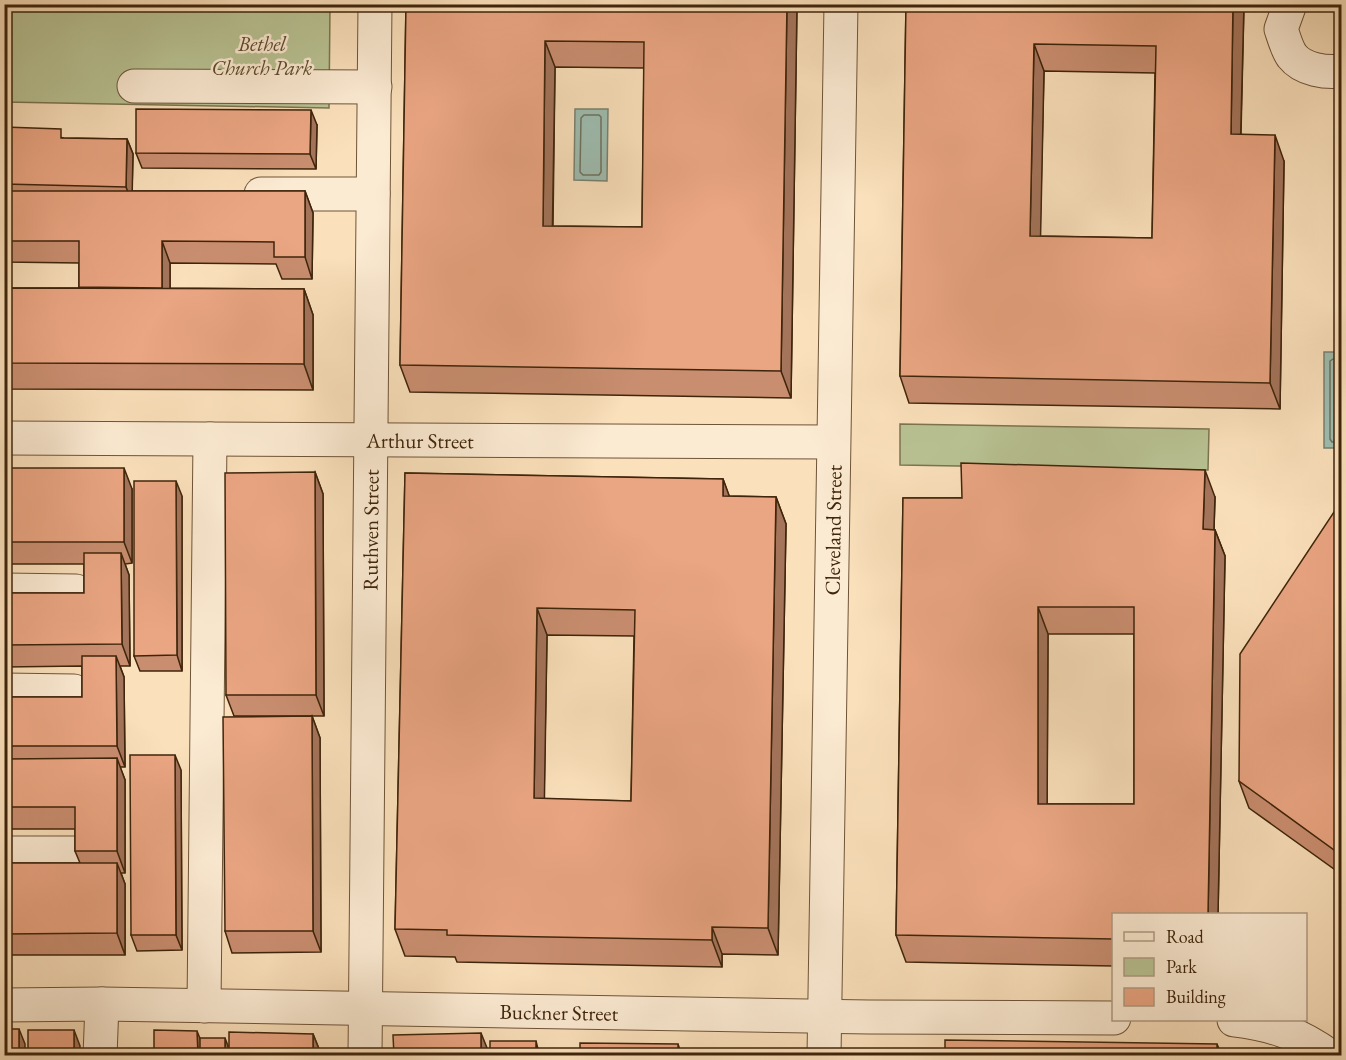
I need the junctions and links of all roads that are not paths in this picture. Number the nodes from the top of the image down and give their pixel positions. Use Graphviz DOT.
graph roads {
  1 [pos="375,4"];
  2 [pos="841,4"];
  3 [pos="1290,4"];
  4 [pos="1341,71"];
  5 [pos="135,86"];
  6 [pos="375,87"];
  7 [pos="236,194"];
  8 [pos="374,194"];
  9 [pos="4,438"];
  10 [pos="210,439"];
  11 [pos="371,440"];
  12 [pos="833,442"];
  13 [pos="4,590"];
  14 [pos="76,591"];
  15 [pos="4,690"];
  16 [pos="74,691"];
  17 [pos="4,852"];
  18 [pos="74,853"];
  19 [pos="102,1004"];
  20 [pos="4,1005"];
  21 [pos="204,1006"];
  22 [pos="365,1008"];
  23 [pos="825,1016"];
  24 [pos="1112,1018"];
  25 [pos="1241,1021"];
  26 [pos="100,1056"];
  27 [pos="365,1056"];
  28 [pos="824,1056"];
  29 [pos="1330,1056"];
  1 -- 6 [label="street, Ruthven Street"];
  2 -- 12 [label="street, Cleveland Street"];
  3 -- 4 [label="street"];
  5 -- 6 [label="street"];
  6 -- 8 [label="street, Ruthven Street"];
  7 -- 8 [label="street"];
  8 -- 11 [label="street, Ruthven Street"];
  9 -- 10 [label="street, Arthur Street"];
  10 -- 11 [label="street, Arthur Street"];
  10 -- 21 [label="street"];
  11 -- 12 [label="street, Arthur Street"];
  11 -- 22 [label="street, Ruthven Street"];
  12 -- 23 [label="street, Cleveland Street"];
  13 -- 14 [label="street"];
  15 -- 16 [label="street"];
  17 -- 18 [label="street"];
  19 -- 20 [label="street, Buckner Street"];
  19 -- 21 [label="street, Buckner Street"];
  19 -- 26 [label="street"];
  21 -- 22 [label="street, Buckner Street"];
  22 -- 23 [label="street, Buckner Street"];
  22 -- 27 [label="street, Ruthven Street"];
  23 -- 24 [label="street, Buckner Street"];
  23 -- 28 [label="street, Cleveland Street"];
  25 -- 29 [label="street"];
}
